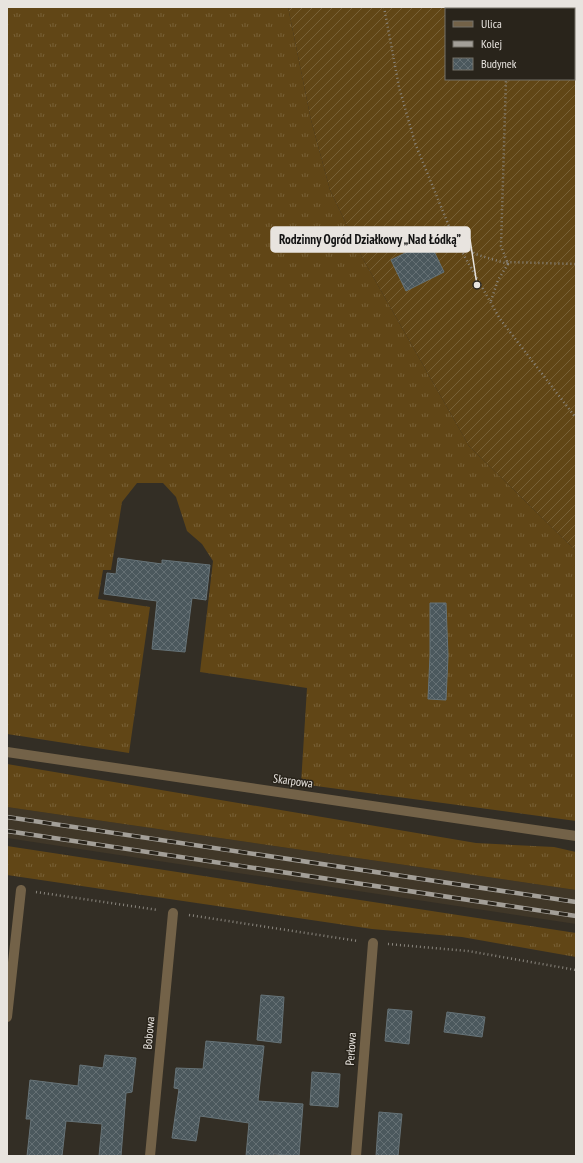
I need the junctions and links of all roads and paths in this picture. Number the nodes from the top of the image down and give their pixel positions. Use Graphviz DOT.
graph roads {
  1 [pos="384,7"];
  2 [pos="506,80"];
  3 [pos="453,236"];
  4 [pos="508,264"];
  5 [pos="576,264"];
  6 [pos="491,302"];
  7 [pos="576,418"];
  8 [pos="7,752"];
  9 [pos="576,836"];
  10 [pos="21,890"];
  11 [pos="173,913"];
  12 [pos="373,943"];
  13 [pos="576,970"];
  14 [pos="7,1017"];
  15 [pos="150,1156"];
  16 [pos="356,1156"];
  1 -- 3 [label="path"];
  2 -- 4 [label="path"];
  3 -- 4 [label="path"];
  3 -- 6 [label="path"];
  4 -- 5 [label="path"];
  4 -- 6 [label="path"];
  6 -- 7 [label="path"];
  8 -- 9 [label="street, Skarpowa"];
  10 -- 11 [label="path"];
  10 -- 14 [label="street"];
  11 -- 12 [label="path"];
  11 -- 15 [label="street, Bobowa"];
  12 -- 13 [label="path"];
  12 -- 16 [label="street, Perłowa"];
}
